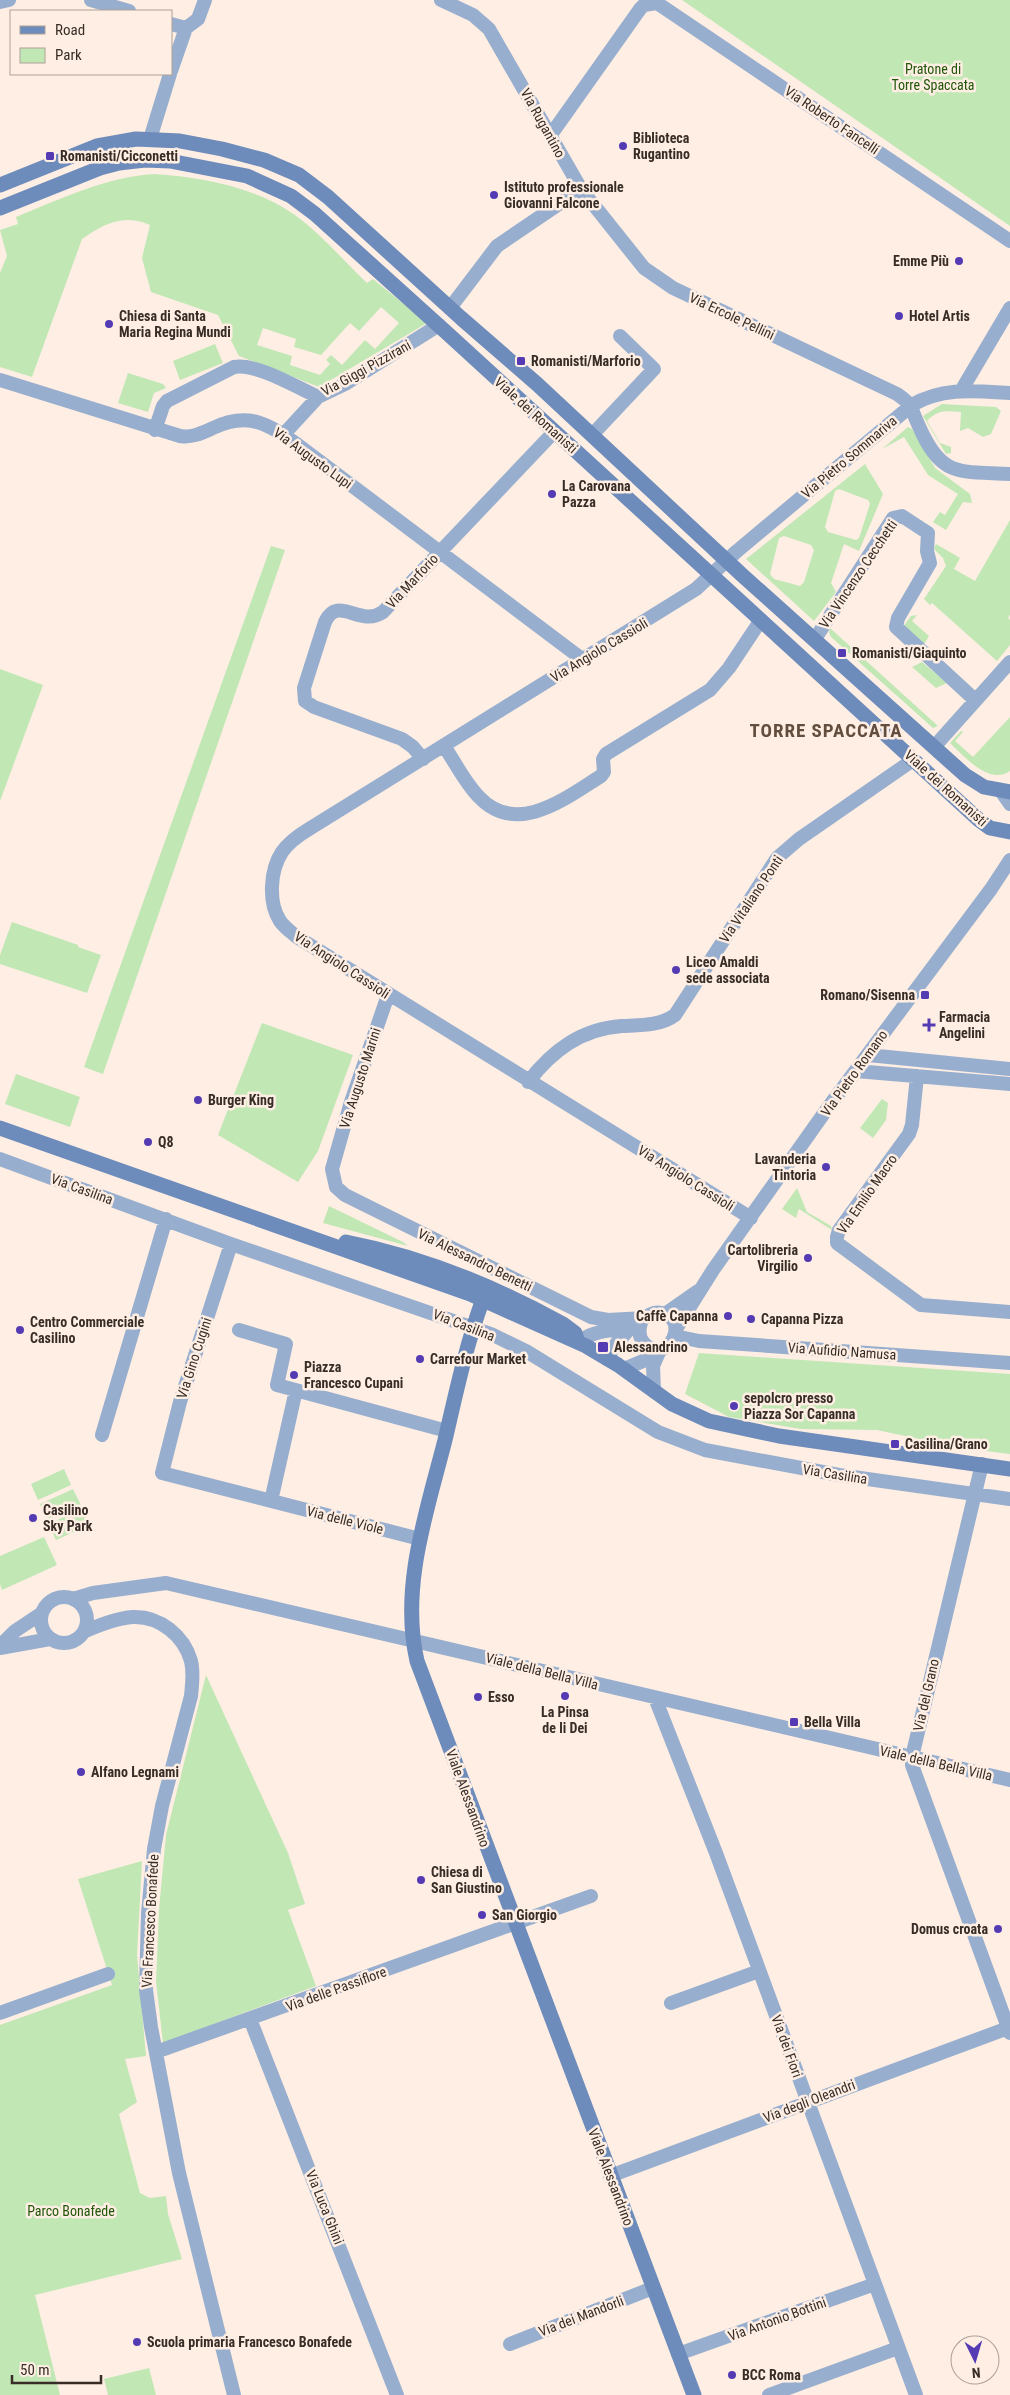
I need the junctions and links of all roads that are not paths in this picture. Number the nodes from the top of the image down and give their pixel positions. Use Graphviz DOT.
graph roads {
  1 [pos="9,0"];
  2 [pos="92,0"];
  3 [pos="204,0"];
  4 [pos="441,0"];
  5 [pos="0,2"];
  6 [pos="126,10"];
  7 [pos="172,24"];
  8 [pos="186,28"];
  9 [pos="172,69"];
  10 [pos="170,75"];
  11 [pos="550,136"];
  12 [pos="150,139"];
  13 [pos="0,185"];
  14 [pos="581,189"];
  15 [pos="0,208"];
  16 [pos="1010,241"];
  17 [pos="450,308"];
  18 [pos="1010,308"];
  19 [pos="439,326"];
  20 [pos="620,336"];
  21 [pos="0,380"];
  22 [pos="961,391"];
  23 [pos="1010,393"];
  24 [pos="318,397"];
  25 [pos="912,405"];
  26 [pos="155,430"];
  27 [pos="554,432"];
  28 [pos="283,435"];
  29 [pos="592,435"];
  30 [pos="1010,474"];
  31 [pos="439,552"];
  32 [pos="727,560"];
  33 [pos="711,575"];
  34 [pos="761,620"];
  35 [pos="815,640"];
  36 [pos="582,659"];
  37 [pos="1010,662"];
  38 [pos="975,700"];
  39 [pos="444,746"];
  40 [pos="934,747"];
  41 [pos="423,759"];
  42 [pos="913,760"];
  43 [pos="1006,792"];
  44 [pos="1010,804"];
  45 [pos="1010,832"];
  46 [pos="1010,860"];
  47 [pos="388,995"];
  48 [pos="868,1055"];
  49 [pos="1010,1068"];
  50 [pos="856,1071"];
  51 [pos="917,1076"];
  52 [pos="528,1082"];
  53 [pos="1010,1084"];
  54 [pos="0,1128"];
  55 [pos="4,1160"];
  56 [pos="334,1162"];
  57 [pos="751,1218"];
  58 [pos="166,1220"];
  59 [pos="305,1236"];
  60 [pos="231,1244"];
  61 [pos="701,1289"];
  62 [pos="482,1299"];
  63 [pos="1010,1312"];
  64 [pos="665,1314"];
  65 [pos="639,1322"];
  66 [pos="473,1327"];
  67 [pos="239,1330"];
  68 [pos="675,1332"];
  69 [pos="579,1343"];
  70 [pos="658,1353"];
  71 [pos="607,1358"];
  72 [pos="1010,1363"];
  73 [pos="624,1369"];
  74 [pos="296,1390"];
  75 [pos="654,1391"];
  76 [pos="447,1431"];
  77 [pos="102,1435"];
  78 [pos="982,1464"];
  79 [pos="1010,1469"];
  80 [pos="162,1473"];
  81 [pos="974,1493"];
  82 [pos="1010,1499"];
  83 [pos="271,1501"];
  84 [pos="420,1540"];
  85 [pos="73,1599"];
  86 [pos="42,1613"];
  87 [pos="85,1631"];
  88 [pos="50,1639"];
  89 [pos="412,1640"];
  90 [pos="0,1647"];
  91 [pos="655,1698"];
  92 [pos="912,1757"];
  93 [pos="1010,1780"];
  94 [pos="591,1896"];
  95 [pos="516,1924"];
  96 [pos="759,1971"];
  97 [pos="108,1974"];
  98 [pos="671,2003"];
  99 [pos="0,2013"];
  100 [pos="250,2019"];
  101 [pos="1009,2030"];
  102 [pos="156,2052"];
  103 [pos="808,2102"];
  104 [pos="610,2176"];
  105 [pos="875,2284"];
  106 [pos="653,2288"];
  107 [pos="510,2344"];
  108 [pos="898,2348"];
  109 [pos="678,2354"];
  110 [pos="234,2395"];
  111 [pos="398,2395"];
  112 [pos="694,2395"];
  113 [pos="769,2395"];
  114 [pos="916,2395"];
  1 -- 5 [label="street"];
  2 -- 6 [label="street"];
  3 -- 8 [label="street"];
  4 -- 11 [label="street, Via Rugantino"];
  7 -- 8 [label="street"];
  8 -- 9 [label="street"];
  10 -- 12 [label="street"];
  11 -- 14 [label="street, Via Rugantino"];
  11 -- 16 [label="street, Via Roberto Fancelli"];
  12 -- 13 [label="street, Viale dei Romanisti"];
  12 -- 17 [label="street, Viale dei Romanisti"];
  14 -- 17 [label="street"];
  14 -- 25 [label="street, Via Ercole Pellini"];
  15 -- 19 [label="street, Viale dei Romanisti"];
  17 -- 29 [label="street, Viale dei Romanisti"];
  18 -- 22 [label="street"];
  19 -- 24 [label="street, Via Giggi Pizzirani"];
  19 -- 27 [label="street, Viale dei Romanisti"];
  20 -- 29 [label="street"];
  21 -- 26 [label="street, Via Augusto Lupi"];
  22 -- 23 [label="street, Via Pietro Sommariva"];
  22 -- 25 [label="street, Via Pietro Sommariva"];
  24 -- 26 [label="street, Via Giggi Pizzirani"];
  24 -- 28 [label="street"];
  25 -- 30 [label="street"];
  25 -- 32 [label="street, Via Pietro Sommariva"];
  26 -- 28 [label="street, Via Augusto Lupi"];
  27 -- 31 [label="street, Via Marforio"];
  27 -- 33 [label="street, Viale dei Romanisti"];
  28 -- 31 [label="street, Via Augusto Lupi"];
  29 -- 32 [label="street, Viale dei Romanisti"];
  31 -- 36 [label="street, Via Augusto Lupi"];
  31 -- 41 [label="street, Via Marforio"];
  32 -- 33 [label="street, Via Pietro Sommariva"];
  32 -- 35 [label="street, Viale dei Romanisti"];
  33 -- 34 [label="street, Viale dei Romanisti"];
  33 -- 36 [label="street, Via Angiolo Cassioli"];
  34 -- 39 [label="street"];
  34 -- 42 [label="street, Viale dei Romanisti"];
  35 -- 38 [label="street, Via Vincenzo Cecchetti"];
  35 -- 40 [label="street, Viale dei Romanisti"];
  36 -- 39 [label="street, Via Angiolo Cassioli"];
  37 -- 38 [label="street"];
  38 -- 40 [label="street"];
  39 -- 41 [label="street, Via Angiolo Cassioli"];
  40 -- 43 [label="street, Viale dei Romanisti"];
  41 -- 47 [label="street, Via Angiolo Cassioli"];
  42 -- 45 [label="street, Viale dei Romanisti"];
  42 -- 52 [label="street, Via Vitaliano Ponti"];
  43 -- 44 [label="street, Viale dei Romanisti"];
  46 -- 48 [label="street, Via Pietro Romano"];
  47 -- 52 [label="street, Via Angiolo Cassioli"];
  47 -- 56 [label="street, Via Augusto Marini"];
  48 -- 49 [label="street"];
  48 -- 50 [label="street, Via Pietro Romano"];
  50 -- 51 [label="street"];
  50 -- 57 [label="street, Via Pietro Romano"];
  51 -- 53 [label="street"];
  51 -- 63 [label="street, Via Emilio Macro"];
  52 -- 57 [label="street, Via Angiolo Cassioli"];
  54 -- 59 [label="street, Via Casilina"];
  55 -- 58 [label="street, Via Casilina"];
  56 -- 65 [label="street, Via Alessandro Benetti"];
  57 -- 61 [label="street, Via Pietro Romano"];
  58 -- 60 [label="street, Via Casilina"];
  58 -- 77 [label="street"];
  59 -- 62 [label="street, Via Casilina"];
  59 -- 69 [label="street, Via Casilina"];
  60 -- 66 [label="street, Via Casilina"];
  60 -- 80 [label="street, Via Gino Cugini"];
  61 -- 64 [label="street, Via Pietro Romano"];
  61 -- 68 [label="street, Via Pietro Romano"];
  62 -- 66 [label="street, Viale Alessandrino"];
  62 -- 69 [label="street, Via Casilina"];
  64 -- 65 [label="street"];
  64 -- 68 [label="street"];
  65 -- 69 [label="street"];
  65 -- 70 [label="street"];
  65 -- 71 [label="street"];
  66 -- 76 [label="street, Viale Alessandrino"];
  66 -- 81 [label="street, Via Casilina"];
  67 -- 74 [label="street"];
  68 -- 70 [label="street"];
  68 -- 72 [label="street, Via Aufidio Namusa"];
  69 -- 71 [label="street, Via Casilina"];
  70 -- 73 [label="street"];
  70 -- 75 [label="street"];
  71 -- 73 [label="street, Via Casilina"];
  73 -- 75 [label="street, Via Casilina"];
  74 -- 76 [label="street"];
  74 -- 83 [label="street"];
  75 -- 78 [label="street, Via Casilina"];
  76 -- 84 [label="street, Viale Alessandrino"];
  78 -- 79 [label="street, Via Casilina"];
  78 -- 81 [label="street, Via del Grano"];
  80 -- 83 [label="street, Via delle Viole"];
  81 -- 82 [label="street, Via Casilina"];
  81 -- 92 [label="street, Via del Grano"];
  83 -- 84 [label="street, Via delle Viole"];
  84 -- 89 [label="street, Viale Alessandrino"];
  85 -- 86 [label="street, Viale della Bella Villa"];
  85 -- 87 [label="street"];
  85 -- 89 [label="street, Viale della Bella Villa"];
  86 -- 88 [label="street"];
  86 -- 90 [label="street, Viale della Bella Villa"];
  87 -- 88 [label="street, Viale della Bella Villa"];
  87 -- 102 [label="street, Via Francesco Bonafede"];
  88 -- 90 [label="street, Viale della Bella Villa"];
  89 -- 91 [label="street, Viale della Bella Villa"];
  89 -- 95 [label="street, Viale Alessandrino"];
  91 -- 92 [label="street, Viale della Bella Villa"];
  91 -- 96 [label="street, Via dei Fiori"];
  92 -- 93 [label="street, Viale della Bella Villa"];
  92 -- 101 [label="street, Via del Grano"];
  94 -- 95 [label="street, Via delle Passiflore"];
  95 -- 100 [label="street, Via delle Passiflore"];
  95 -- 104 [label="street, Viale Alessandrino"];
  96 -- 98 [label="street"];
  96 -- 103 [label="street, Via dei Fiori"];
  97 -- 99 [label="street"];
  100 -- 102 [label="street, Via delle Passiflore"];
  100 -- 111 [label="street, Via Luca Ghini"];
  101 -- 103 [label="street, Via degli Oleandri"];
  102 -- 110 [label="street, Via Francesco Bonafede"];
  103 -- 104 [label="street, Via degli Oleandri"];
  103 -- 105 [label="street, Via dei Fiori"];
  104 -- 106 [label="street, Viale Alessandrino"];
  105 -- 108 [label="street, Via dei Fiori"];
  105 -- 109 [label="street, Via Antonio Bottini"];
  106 -- 107 [label="street, Via dei Mandorli"];
  106 -- 109 [label="street, Viale Alessandrino"];
  108 -- 113 [label="street"];
  108 -- 114 [label="street, Via dei Fiori"];
  109 -- 112 [label="street, Viale Alessandrino"];
}
